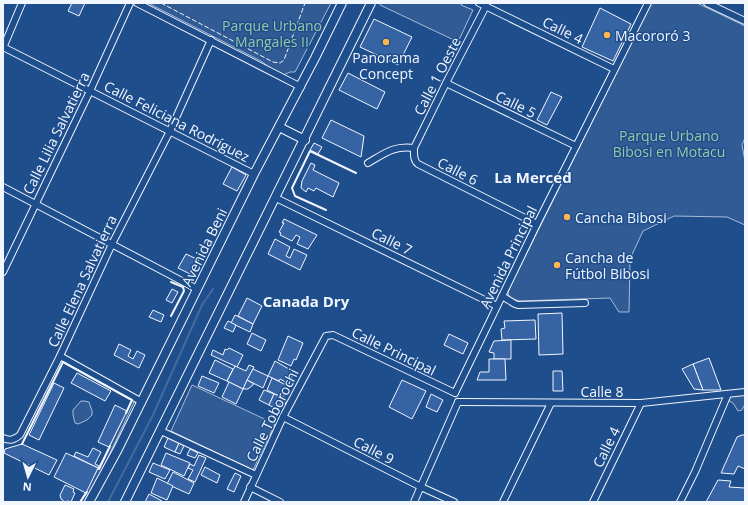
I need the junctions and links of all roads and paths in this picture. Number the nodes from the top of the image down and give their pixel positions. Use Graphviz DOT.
graph roads {
  1 [pos="22,3"];
  2 [pos="130,3"];
  3 [pos="137,3"];
  4 [pos="342,3"];
  5 [pos="371,3"];
  6 [pos="479,3"];
  7 [pos="648,3"];
  8 [pos="707,3"];
  9 [pos="486,6"];
  10 [pos="745,21"];
  11 [pos="211,40"];
  12 [pos="3,47"];
  13 [pos="614,69"];
  14 [pos="446,83"];
  15 [pos="301,86"];
  16 [pos="90,91"];
  17 [pos="279,128"];
  18 [pos="170,131"];
  19 [pos="305,140"];
  20 [pos="576,146"];
  21 [pos="414,148"];
  22 [pos="414,158"];
  23 [pos="368,163"];
  24 [pos="254,174"];
  25 [pos="3,187"];
  26 [pos="276,198"];
  27 [pos="36,204"];
  28 [pos="537,224"];
  29 [pos="112,244"];
  30 [pos="3,272"];
  31 [pos="197,289"];
  32 [pos="502,296"];
  33 [pos="585,303"];
  34 [pos="497,306"];
  35 [pos="323,339"];
  36 [pos="60,356"];
  37 [pos="745,392"];
  38 [pos="455,393"];
  39 [pos="728,394"];
  40 [pos="142,402"];
  41 [pos="458,402"];
  42 [pos="551,403"];
  43 [pos="641,403"];
  44 [pos="283,417"];
  45 [pos="161,431"];
  46 [pos="3,438"];
  47 [pos="117,451"];
  48 [pos="256,475"];
  49 [pos="250,487"];
  50 [pos="421,487"];
  51 [pos="89,502"];
  52 [pos="93,502"];
  53 [pos="125,502"];
  54 [pos="244,502"];
  55 [pos="280,502"];
  56 [pos="414,502"];
  57 [pos="454,502"];
  58 [pos="503,502"];
  59 [pos="594,502"];
  60 [pos="680,502"];
  1 -- 12 [label="street"];
  2 -- 16 [label="street, Calle Lilia Salvatierra"];
  3 -- 11 [label="street"];
  4 -- 15 [label="street, Avenida Beni"];
  5 -- 19 [label="street"];
  6 -- 9 [label="street, Calle 4"];
  7 -- 13 [label="street, Avenida Principal"];
  8 -- 10 [label="street"];
  9 -- 13 [label="street, Calle 4"];
  9 -- 14 [label="street, Calle 1 Oeste"];
  11 -- 15 [label="street"];
  11 -- 18 [label="street, Calle Elena Salvatierra"];
  12 -- 16 [label="street, Calle Feliciana Rodríguez"];
  13 -- 20 [label="street, Avenida Principal"];
  14 -- 20 [label="street, Calle 5"];
  14 -- 21 [label="street, Calle 1 Oeste"];
  15 -- 17 [label="street, Avenida Beni"];
  16 -- 18 [label="street, Calle Feliciana Rodríguez"];
  16 -- 27 [label="street, Calle Lilia Salvatierra"];
  17 -- 19 [label="street"];
  17 -- 24 [label="street, Avenida Beni"];
  18 -- 24 [label="street, Calle Feliciana Rodríguez"];
  18 -- 29 [label="street, Calle Elena Salvatierra"];
  19 -- 26 [label="street"];
  20 -- 28 [label="street, Avenida Principal"];
  21 -- 22 [label="street, Calle 1 Oeste"];
  21 -- 23 [label="street"];
  22 -- 28 [label="street, Calle 6"];
  24 -- 31 [label="street, Avenida Beni"];
  25 -- 27 [label="street"];
  26 -- 34 [label="street, Calle 7"];
  26 -- 45 [label="street"];
  27 -- 29 [label="street"];
  27 -- 30 [label="street, Calle Lilia Salvatierra"];
  28 -- 32 [label="street, Avenida Principal"];
  29 -- 31 [label="street"];
  29 -- 36 [label="street, Calle Elena Salvatierra"];
  31 -- 40 [label="street, Avenida Beni"];
  32 -- 33 [label="street"];
  32 -- 34 [label="street, Avenida Principal"];
  34 -- 38 [label="street, Avenida Principal"];
  35 -- 38 [label="street, Calle Principal"];
  35 -- 44 [label="street, Calle Toborochi"];
  36 -- 40 [label="street"];
  36 -- 46 [label="street, Calle Elena Salvatierra"];
  37 -- 39 [label="street, Calle 8"];
  38 -- 41 [label="street"];
  39 -- 43 [label="street, Calle 8"];
  39 -- 60 [label="street"];
  40 -- 47 [label="street, Avenida Beni"];
  41 -- 42 [label="street, Calle 8"];
  41 -- 50 [label="street"];
  42 -- 43 [label="street, Calle 8"];
  42 -- 58 [label="street"];
  43 -- 59 [label="street, Calle 4"];
  44 -- 48 [label="street, Calle Toborochi"];
  44 -- 50 [label="street, Calle 9"];
  45 -- 48 [label="street"];
  45 -- 53 [label="street"];
  47 -- 51 [label="street, Avenida Beni"];
  47 -- 52 [label="street"];
  48 -- 49 [label="street, Calle Toborochi"];
  49 -- 54 [label="street, Calle Toborochi"];
  49 -- 55 [label="street"];
  50 -- 56 [label="street"];
  50 -- 57 [label="street, Calle 9"];
}
